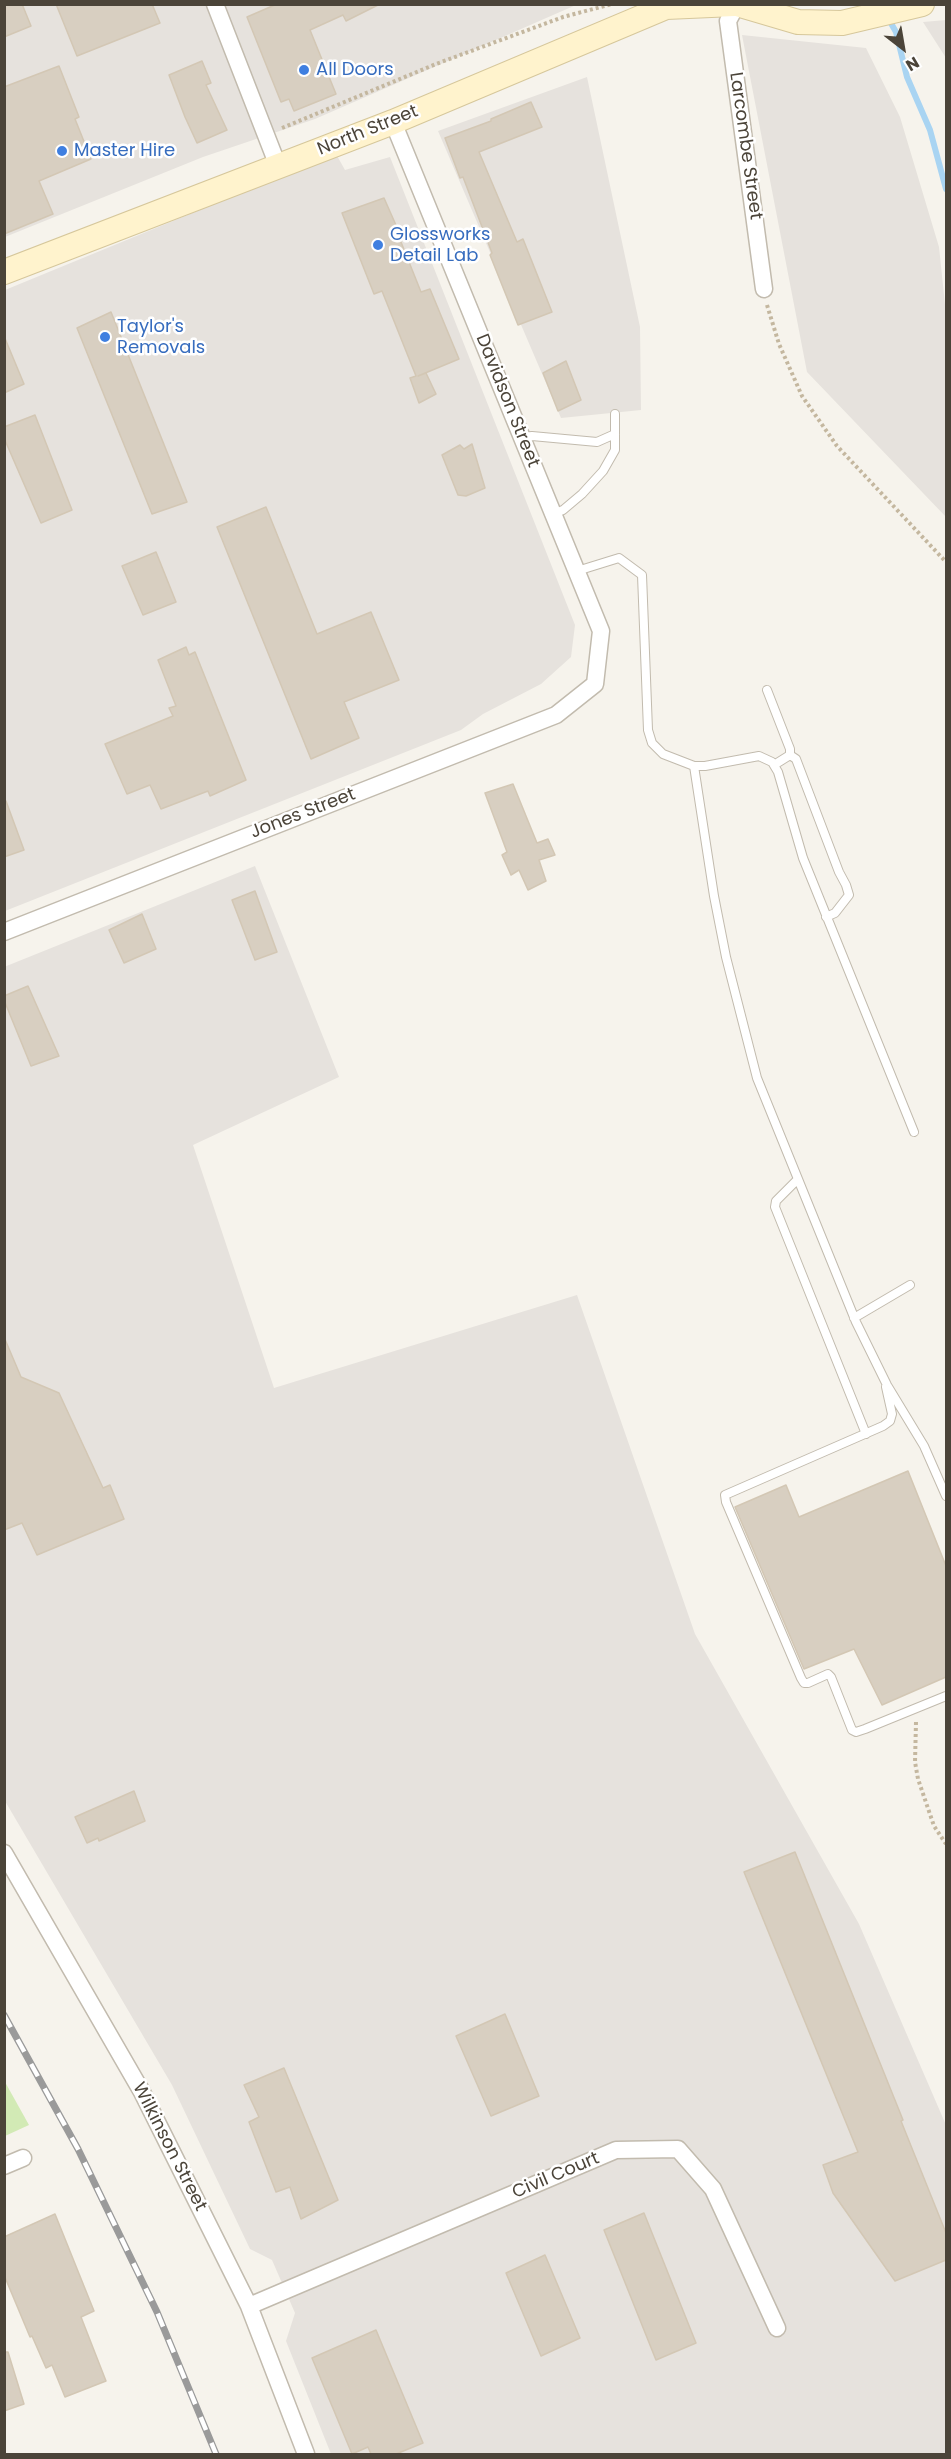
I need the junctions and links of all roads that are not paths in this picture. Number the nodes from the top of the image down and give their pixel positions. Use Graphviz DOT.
graph roads {
  1 [pos="214,4"];
  2 [pos="736,4"];
  3 [pos="915,6"];
  4 [pos="393,122"];
  5 [pos="278,166"];
  6 [pos="4,272"];
  7 [pos="764,290"];
  8 [pos="615,414"];
  9 [pos="615,434"];
  10 [pos="522,437"];
  11 [pos="553,514"];
  12 [pos="577,571"];
  13 [pos="595,684"];
  14 [pos="766,690"];
  15 [pos="790,755"];
  16 [pos="774,765"];
  17 [pos="694,766"];
  18 [pos="826,917"];
  19 [pos="4,932"];
  20 [pos="914,1132"];
  21 [pos="798,1179"];
  22 [pos="910,1285"];
  23 [pos="854,1318"];
  24 [pos="883,1376"];
  25 [pos="866,1434"];
  26 [pos="946,1496"];
  27 [pos="946,1696"];
  28 [pos="4,1853"];
  29 [pos="23,2158"];
  30 [pos="4,2166"];
  31 [pos="249,2306"];
  32 [pos="777,2328"];
  33 [pos="306,2454"];
  1 -- 5 [label="street"];
  2 -- 3 [label="street, North Street"];
  2 -- 4 [label="street, North Street"];
  2 -- 7 [label="street, Larcombe Street"];
  4 -- 5 [label="street, North Street"];
  4 -- 10 [label="street, Davidson Street"];
  5 -- 6 [label="street, North Street"];
  8 -- 9 [label="lane"];
  9 -- 10 [label="lane"];
  9 -- 11 [label="lane"];
  10 -- 11 [label="street, Davidson Street"];
  11 -- 12 [label="street, Davidson Street"];
  12 -- 13 [label="street, Davidson Street"];
  12 -- 17 [label="lane"];
  13 -- 19 [label="street, Jones Street"];
  14 -- 15 [label="lane"];
  15 -- 16 [label="lane"];
  15 -- 18 [label="lane"];
  16 -- 17 [label="lane"];
  16 -- 18 [label="lane"];
  17 -- 21 [label="lane"];
  18 -- 20 [label="lane"];
  21 -- 23 [label="lane"];
  21 -- 25 [label="lane"];
  22 -- 23 [label="lane"];
  23 -- 24 [label="lane"];
  24 -- 25 [label="lane"];
  24 -- 26 [label="lane"];
  25 -- 27 [label="lane"];
  28 -- 31 [label="street, Wilkinson Street"];
  29 -- 30 [label="street"];
  31 -- 32 [label="street, Civil Court"];
  31 -- 33 [label="street, Wilkinson Street"];
}
